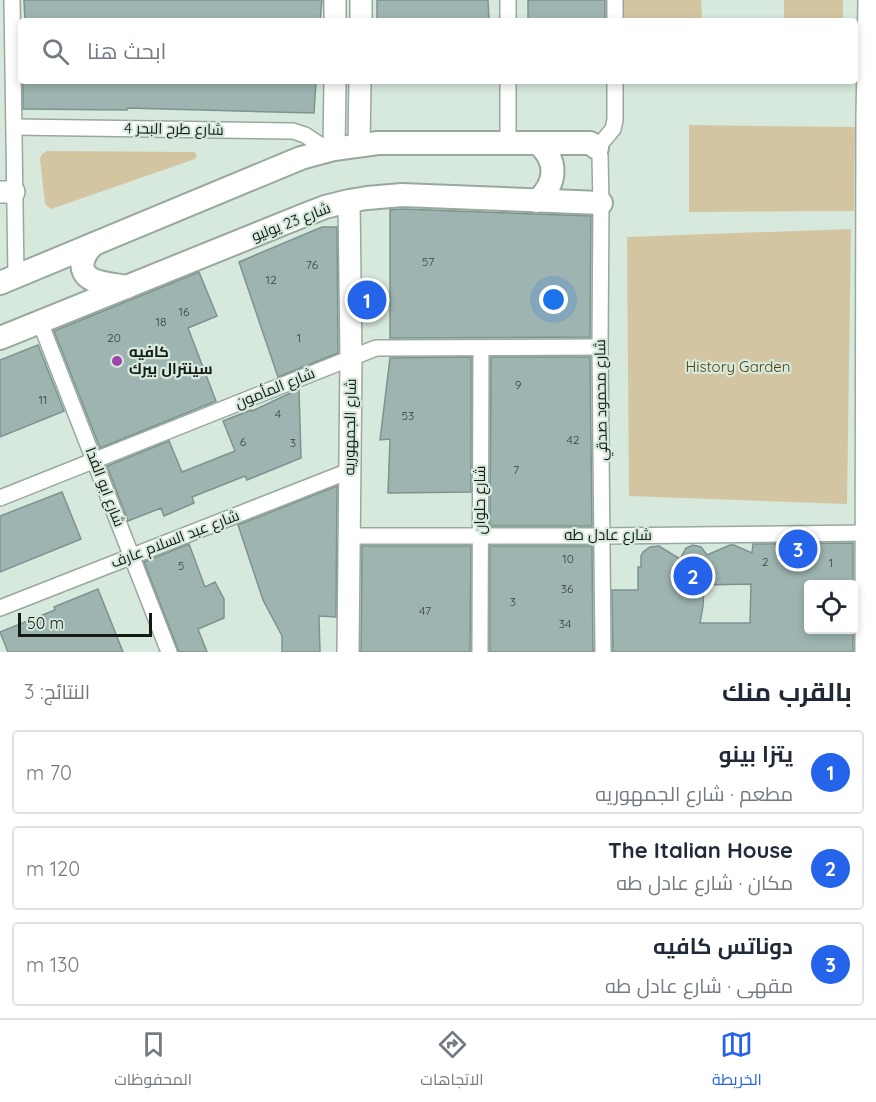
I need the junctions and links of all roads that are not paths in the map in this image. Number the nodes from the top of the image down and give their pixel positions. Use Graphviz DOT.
graph roads {
  1 [pos="12,0"];
  2 [pos="335,0"];
  3 [pos="361,0"];
  4 [pos="508,0"];
  5 [pos="615,0"];
  6 [pos="869,0"];
  7 [pos="335,18"];
  8 [pos="361,18"];
  9 [pos="508,18"];
  10 [pos="615,18"];
  11 [pos="334,84"];
  12 [pos="360,84"];
  13 [pos="508,84"];
  14 [pos="615,84"];
  15 [pos="14,127"];
  16 [pos="508,142"];
  17 [pos="538,143"];
  18 [pos="7,145"];
  19 [pos="359,145"];
  20 [pos="597,148"];
  21 [pos="331,150"];
  22 [pos="7,192"];
  23 [pos="349,201"];
  24 [pos="537,201"];
  25 [pos="601,203"];
  26 [pos="94,244"];
  27 [pos="8,279"];
  28 [pos="127,287"];
  29 [pos="40,322"];
  30 [pos="0,338"];
  31 [pos="600,347"];
  32 [pos="481,348"];
  33 [pos="351,358"];
  34 [pos="94,461"];
  35 [pos="349,471"];
  36 [pos="0,498"];
  37 [pos="867,533"];
  38 [pos="349,536"];
  39 [pos="480,536"];
  40 [pos="603,536"];
  41 [pos="132,556"];
  42 [pos="0,608"];
  43 [pos="169,652"];
  44 [pos="348,652"];
  45 [pos="480,652"];
  46 [pos="603,652"];
  47 [pos="866,652"];
  1 -- 15 [label="street"];
  2 -- 7 [label="street"];
  3 -- 8 [label="street"];
  4 -- 9 [label="street"];
  5 -- 10 [label="street"];
  6 -- 37 [label="street"];
  11 -- 21 [label="street"];
  12 -- 19 [label="street"];
  13 -- 16 [label="street"];
  14 -- 20 [label="street"];
  15 -- 18 [label="street"];
  15 -- 21 [label="street, شارع طرح البحر 4"];
  16 -- 17 [label="main road"];
  16 -- 19 [label="main road"];
  17 -- 20 [label="main road"];
  17 -- 24 [label="main road"];
  18 -- 22 [label="street"];
  19 -- 21 [label="main road"];
  20 -- 25 [label="street, شارع محمود صدقي"];
  21 -- 26 [label="main road"];
  22 -- 27 [label="street"];
  23 -- 24 [label="main road, شارع 23 يوليو"];
  23 -- 28 [label="main road, شارع 23 يوليو"];
  23 -- 33 [label="street, شارع الجمهوريه"];
  24 -- 25 [label="main road, شارع 23 يوليو"];
  25 -- 31 [label="street, شارع محمود صدقي"];
  26 -- 27 [label="main road"];
  26 -- 28 [label="main road"];
  28 -- 29 [label="main road, شارع 23 يوليو"];
  29 -- 30 [label="main road, شارع 23 يوليو"];
  29 -- 34 [label="street, شارع ابو الفدا"];
  31 -- 32 [label="street, شارع المأمون"];
  31 -- 40 [label="street, شارع محمود صدقي"];
  32 -- 33 [label="street, شارع المأمون"];
  32 -- 39 [label="street, شارع حلوان"];
  33 -- 34 [label="street, شارع المأمون"];
  33 -- 35 [label="street, شارع الجمهوريه"];
  34 -- 36 [label="street, شارع المأمون"];
  34 -- 41 [label="street, شارع ابو الفدا"];
  35 -- 38 [label="street, شارع الجمهوريه"];
  35 -- 41 [label="street, شارع عبد السلام عارف"];
  37 -- 40 [label="street, شارع عادل طه"];
  37 -- 47 [label="street"];
  38 -- 39 [label="street, شارع عادل طه"];
  38 -- 44 [label="street, شارع الجمهوريه"];
  39 -- 40 [label="street, شارع عادل طه"];
  39 -- 45 [label="street, شارع حلوان"];
  40 -- 46 [label="street, شارع محمود صدقي"];
  41 -- 42 [label="street, شارع عبد السلام عارف"];
  41 -- 43 [label="street, شارع ابو الفدا"];
}
